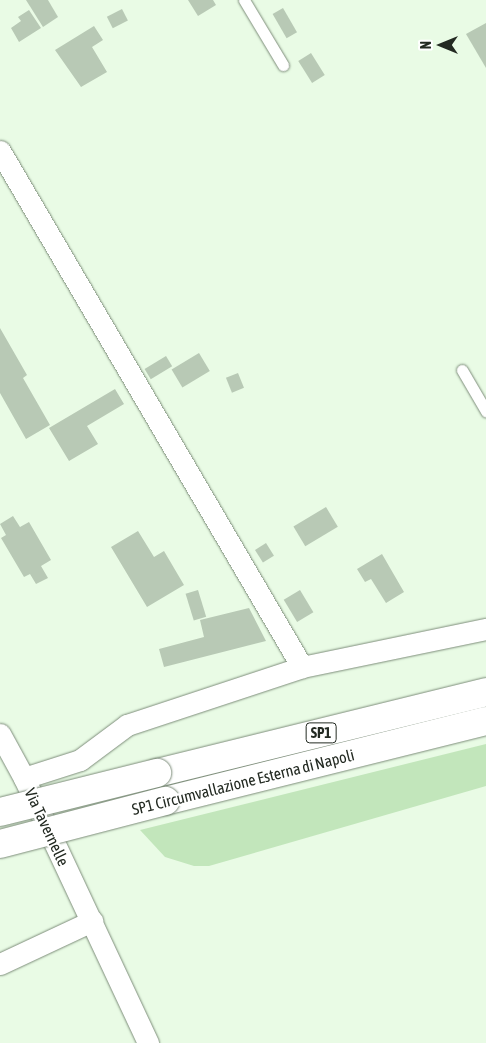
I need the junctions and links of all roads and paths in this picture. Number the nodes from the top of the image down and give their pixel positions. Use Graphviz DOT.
graph roads {
  1 [pos="244,0"];
  2 [pos="283,65"];
  3 [pos="0,151"];
  4 [pos="462,370"];
  5 [pos="486,411"];
  6 [pos="486,628"];
  7 [pos="302,667"];
  8 [pos="486,692"];
  9 [pos="486,721"];
  10 [pos="0,734"];
  11 [pos="24,778"];
  12 [pos="0,812"];
  13 [pos="0,844"];
  14 [pos="92,921"];
  15 [pos="0,964"];
  16 [pos="148,1043"];
  1 -- 2 [label="lane"];
  3 -- 7 [label="street"];
  4 -- 5 [label="lane"];
  6 -- 7 [label="street"];
  7 -- 11 [label="street"];
  8 -- 12 [label="highway, SP1 Circumvallazione Esterna di Napoli / SP1, bridge"];
  9 -- 13 [label="highway, SP1 Circumvallazione Esterna di Napoli / SP1, bridge"];
  10 -- 11 [label="street, Via Tavernelle"];
  11 -- 14 [label="street, Via Tavernelle"];
  14 -- 15 [label="street"];
  14 -- 16 [label="street, Via Tavernelle"];
}
